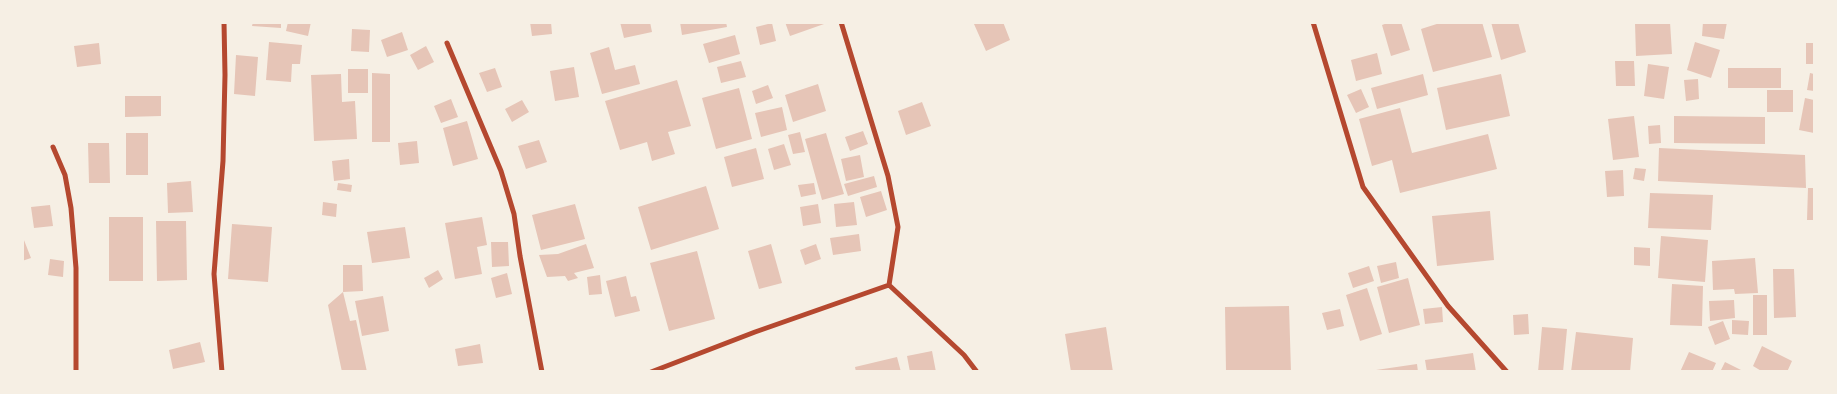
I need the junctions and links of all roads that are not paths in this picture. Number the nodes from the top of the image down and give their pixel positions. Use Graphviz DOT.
graph roads {
  1 [pos="224,22"];
  2 [pos="840,22"];
  3 [pos="1313,22"];
  4 [pos="447,42"];
  5 [pos="53,147"];
  6 [pos="889,285"];
  7 [pos="76,372"];
  8 [pos="222,372"];
  9 [pos="542,372"];
  10 [pos="651,372"];
  11 [pos="977,372"];
  12 [pos="1507,372"];
  1 -- 8 [label="street"];
  2 -- 6 [label="street"];
  3 -- 12 [label="street"];
  4 -- 9 [label="street"];
  5 -- 7 [label="street"];
  6 -- 10 [label="street"];
  6 -- 11 [label="street"];
}
